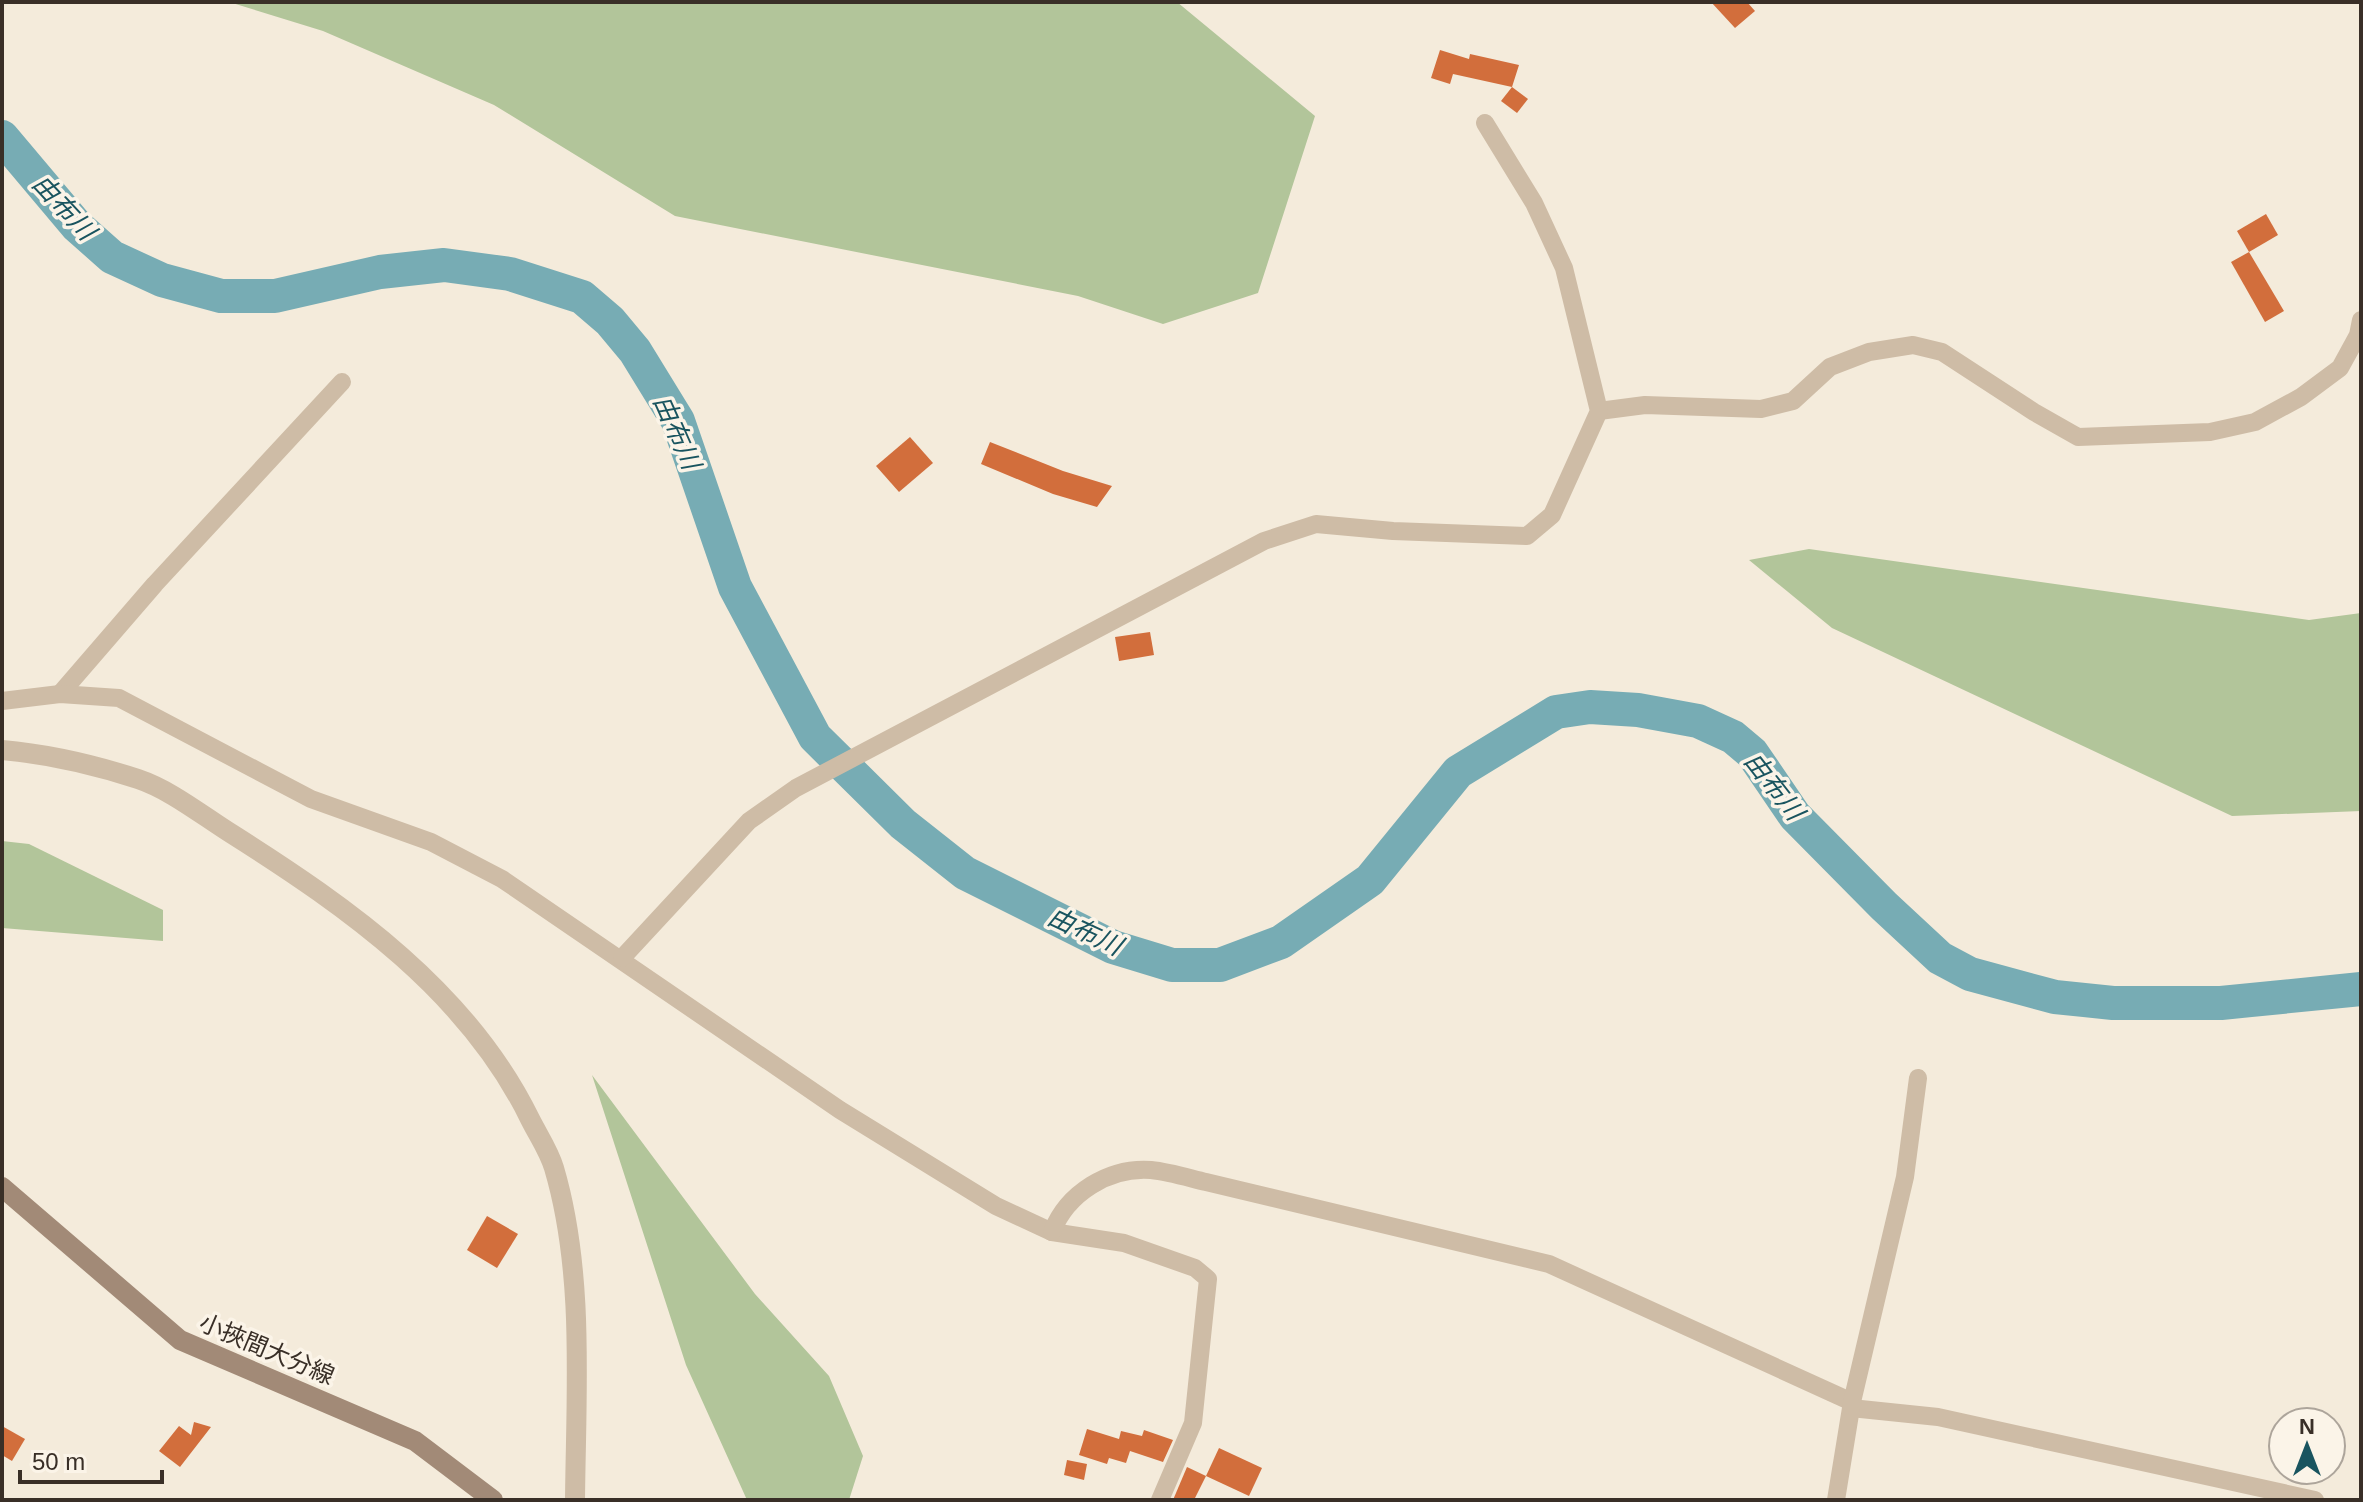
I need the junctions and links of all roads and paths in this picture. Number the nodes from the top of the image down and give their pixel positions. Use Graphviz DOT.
graph roads {
  1 [pos="1485,123"];
  2 [pos="2361,320"];
  3 [pos="342,382"];
  4 [pos="1599,411"];
  5 [pos="60,694"];
  6 [pos="2,701"];
  7 [pos="2,750"];
  8 [pos="622,958"];
  9 [pos="1918,1078"];
  10 [pos="2,1187"];
  11 [pos="1052,1232"];
  12 [pos="1851,1405"];
  13 [pos="493,1500"];
  14 [pos="575,1500"];
  15 [pos="1160,1500"];
  16 [pos="1836,1500"];
  17 [pos="2313,1500"];
  1 -- 4 [label="street"];
  2 -- 4 [label="street"];
  3 -- 5 [label="street"];
  4 -- 8 [label="street"];
  5 -- 6 [label="street"];
  5 -- 8 [label="street"];
  7 -- 14 [label="street"];
  8 -- 11 [label="street"];
  9 -- 12 [label="street"];
  10 -- 13 [label="main road, 小挾間大分線"];
  11 -- 12 [label="street"];
  11 -- 15 [label="street"];
  12 -- 16 [label="street"];
  12 -- 17 [label="street"];
}
